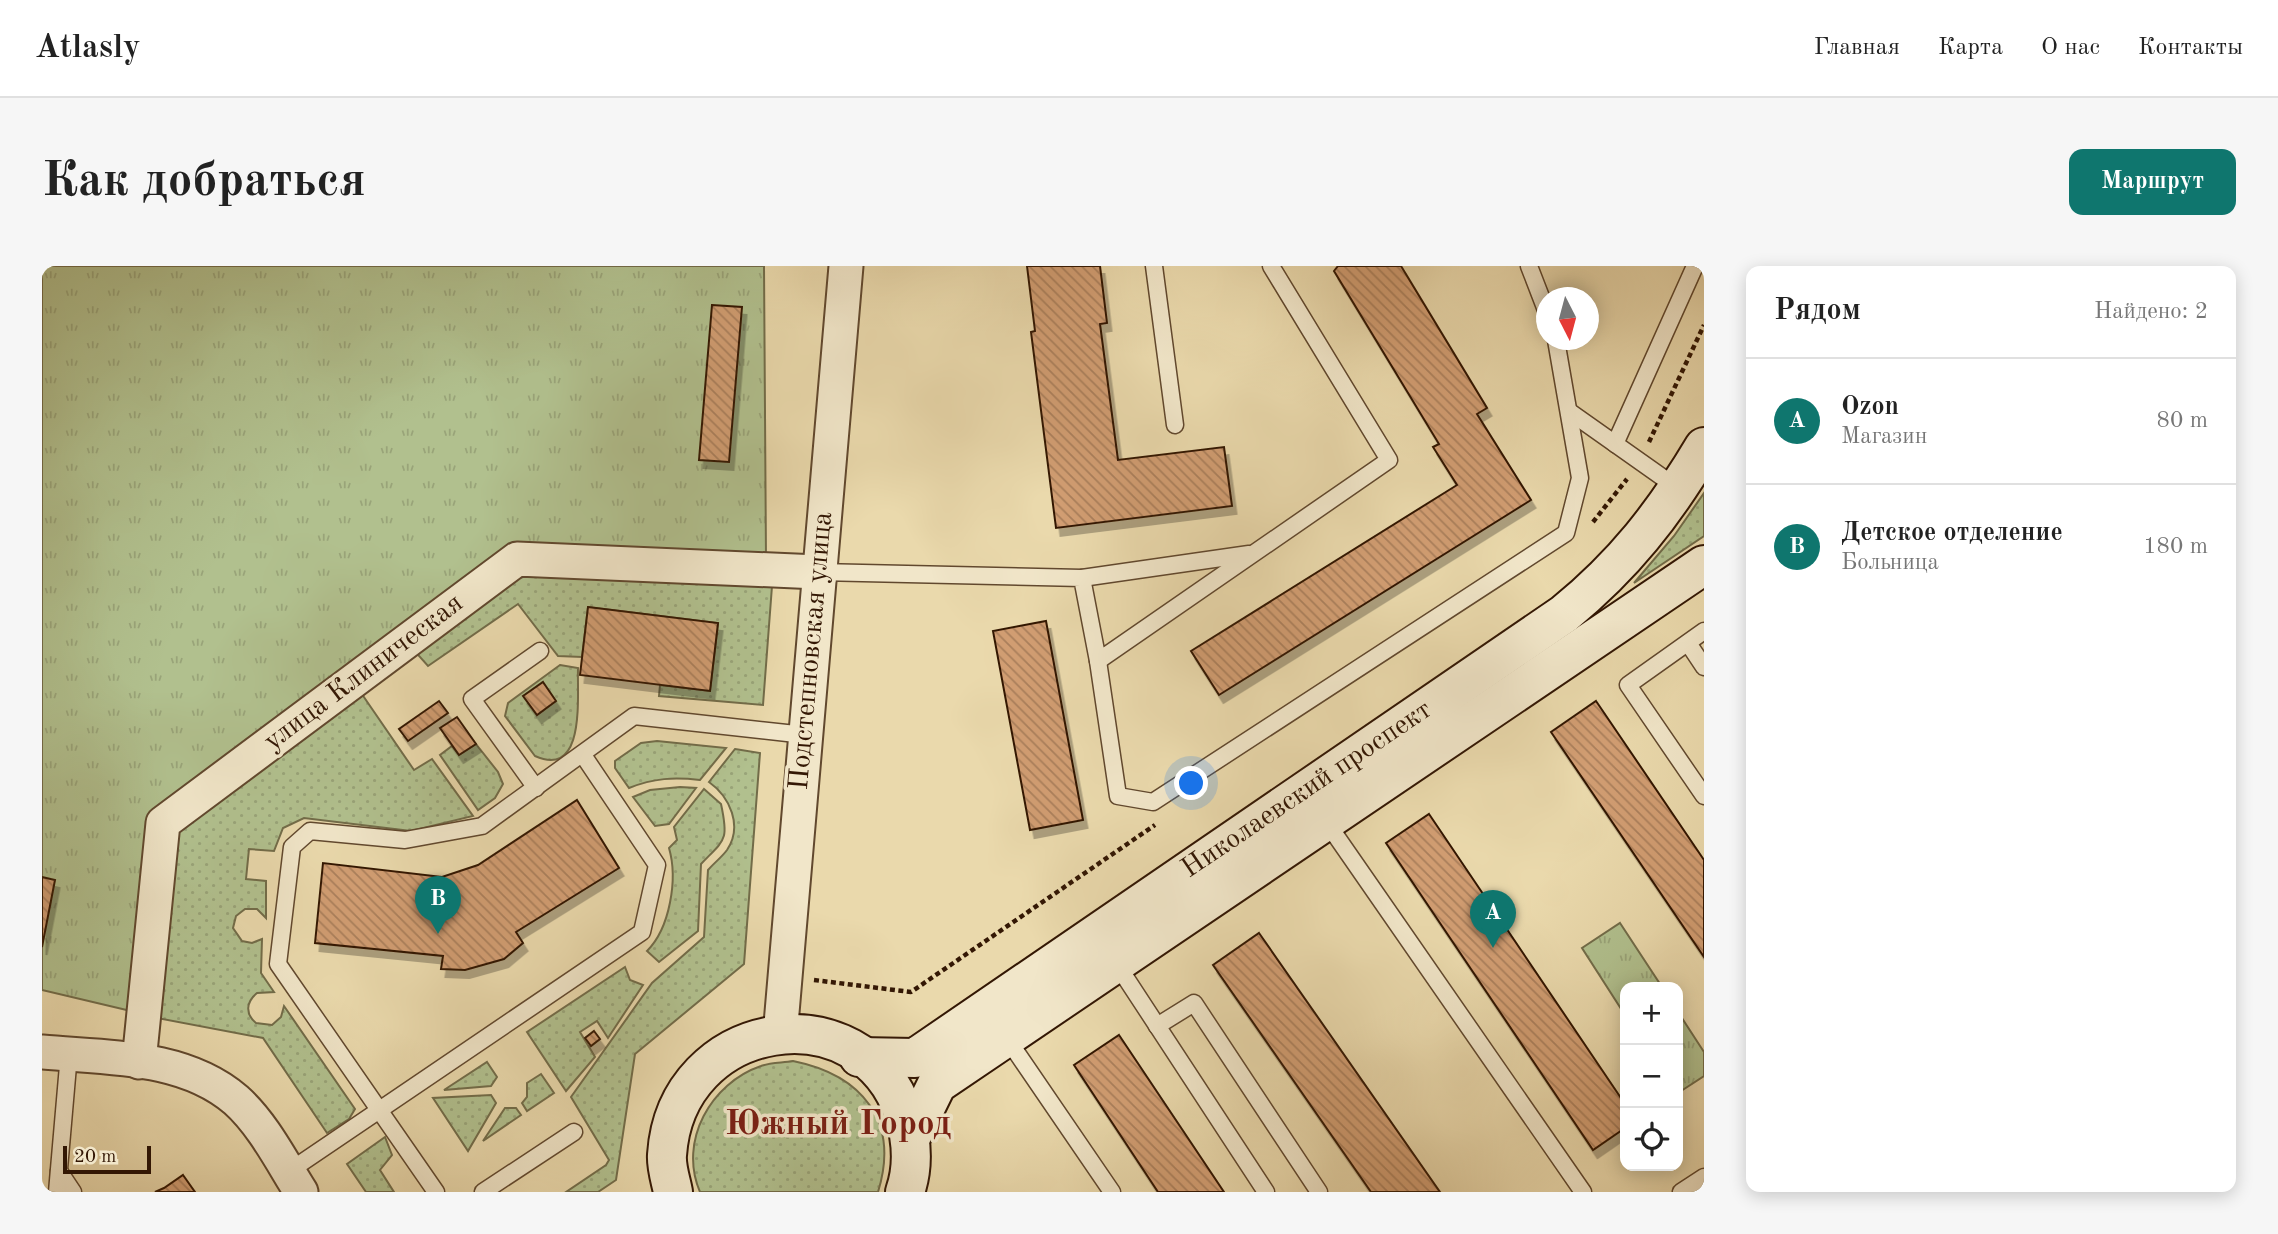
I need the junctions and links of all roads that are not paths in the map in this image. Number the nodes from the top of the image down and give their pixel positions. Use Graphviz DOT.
graph roads {
  1 [pos="846,266"];
  2 [pos="1154,266"];
  3 [pos="1271,266"];
  4 [pos="1529,266"];
  5 [pos="1695,266"];
  6 [pos="1537,287"];
  7 [pos="1558,350"];
  8 [pos="1570,412"];
  9 [pos="1175,425"];
  10 [pos="1615,444"];
  11 [pos="1704,447"];
  12 [pos="1679,489"];
  13 [pos="1255,553"];
  14 [pos="1704,565"];
  15 [pos="818,572"];
  16 [pos="1082,578"];
  17 [pos="1704,631"];
  18 [pos="1688,643"];
  19 [pos="540,650"];
  20 [pos="1098,661"];
  21 [pos="1704,667"];
  22 [pos="805,735"];
  23 [pos="583,755"];
  24 [pos="536,788"];
  25 [pos="1704,796"];
  26 [pos="1325,820"];
  27 [pos="1115,961"];
  28 [pos="1157,1026"];
  29 [pos="780,1035"];
  30 [pos="1005,1035"];
  31 [pos="56,1053"];
  32 [pos="859,1057"];
  33 [pos="139,1062"];
  34 [pos="379,1110"];
  35 [pos="573,1132"];
  36 [pos="911,1137"];
  37 [pos="59,1171"];
  38 [pos="1704,1177"];
  39 [pos="295,1182"];
  40 [pos="57,1192"];
  41 [pos="73,1192"];
  42 [pos="436,1192"];
  43 [pos="483,1192"];
  44 [pos="673,1192"];
  45 [pos="905,1192"];
  46 [pos="1112,1192"];
  47 [pos="1266,1192"];
  48 [pos="1319,1192"];
  49 [pos="1583,1192"];
  50 [pos="1681,1192"];
  1 -- 15 [label="street, Подстепновская улица"];
  2 -- 9 [label="lane"];
  3 -- 13 [label="lane"];
  4 -- 6 [label="lane"];
  5 -- 10 [label="lane"];
  7 -- 8 [label="lane"];
  8 -- 10 [label="lane"];
  8 -- 20 [label="lane"];
  10 -- 12 [label="lane"];
  11 -- 12 [label="main road, Николаевский проспект"];
  12 -- 32 [label="main road, Николаевский проспект"];
  13 -- 16 [label="lane"];
  13 -- 20 [label="lane"];
  14 -- 26 [label="main road, Николаевский проспект"];
  15 -- 16 [label="lane"];
  15 -- 22 [label="street, Подстепновская улица"];
  15 -- 33 [label="street, улица Клиническая"];
  16 -- 20 [label="lane"];
  17 -- 18 [label="lane"];
  18 -- 21 [label="lane"];
  18 -- 25 [label="lane"];
  19 -- 24 [label="lane"];
  22 -- 23 [label="lane"];
  22 -- 29 [label="street, Подстепновская улица"];
  23 -- 24 [label="lane"];
  23 -- 34 [label="lane"];
  24 -- 34 [label="lane"];
  26 -- 27 [label="main road, Николаевский проспект"];
  26 -- 49 [label="lane"];
  27 -- 28 [label="lane"];
  27 -- 30 [label="main road, Николаевский проспект"];
  28 -- 47 [label="lane"];
  28 -- 48 [label="lane"];
  29 -- 32 [label="main road"];
  29 -- 44 [label="main road"];
  30 -- 36 [label="main road, Николаевский проспект"];
  30 -- 46 [label="lane"];
  31 -- 33 [label="street"];
  31 -- 37 [label="lane"];
  32 -- 36 [label="main road"];
  33 -- 39 [label="street"];
  34 -- 39 [label="lane"];
  34 -- 42 [label="lane"];
  35 -- 43 [label="lane"];
  36 -- 45 [label="main road"];
  37 -- 40 [label="lane"];
  37 -- 41 [label="lane"];
  38 -- 50 [label="lane"];
}
